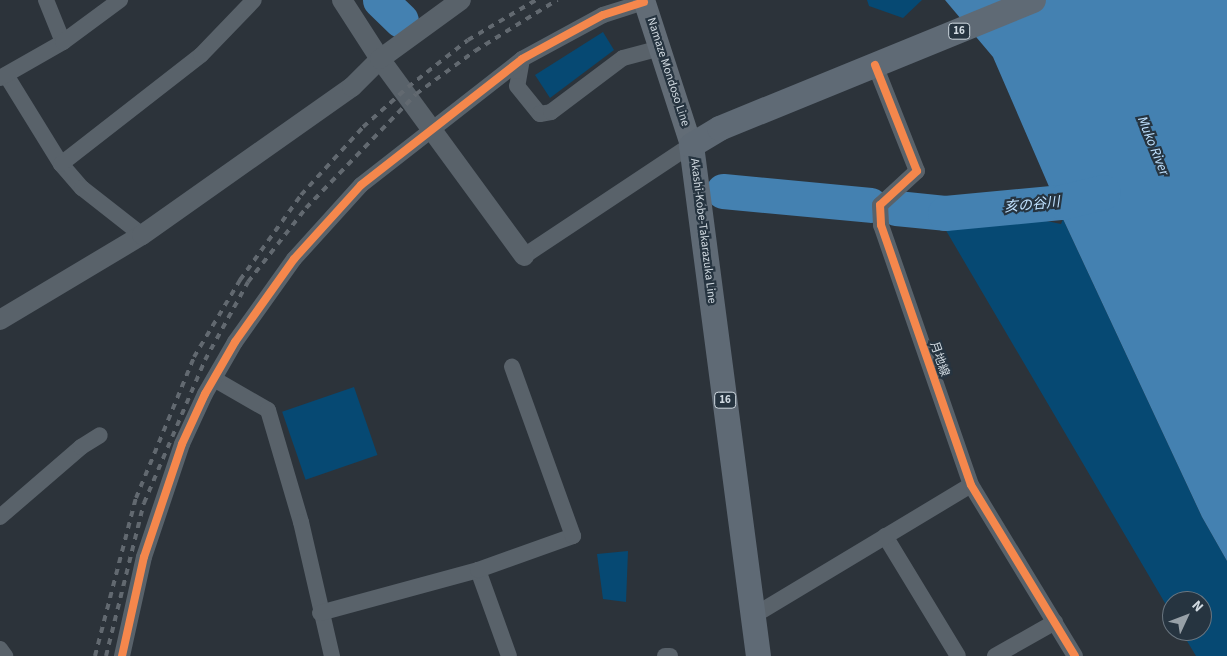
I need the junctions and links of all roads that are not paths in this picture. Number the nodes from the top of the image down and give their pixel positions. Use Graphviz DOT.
graph roads {
  1 [pos="46,0"];
  2 [pos="120,0"];
  3 [pos="254,0"];
  4 [pos="342,0"];
  5 [pos="461,0"];
  6 [pos="1033,0"];
  7 [pos="644,1"];
  8 [pos="63,42"];
  9 [pos="660,48"];
  10 [pos="380,58"];
  11 [pos="522,60"];
  12 [pos="880,63"];
  13 [pos="3,76"];
  14 [pos="431,129"];
  15 [pos="691,145"];
  16 [pos="61,164"];
  17 [pos="142,235"];
  18 [pos="524,256"];
  19 [pos="1,316"];
  20 [pos="512,367"];
  21 [pos="214,379"];
  22 [pos="100,435"];
  23 [pos="971,485"];
  24 [pos="0,517"];
  25 [pos="885,536"];
  26 [pos="478,570"];
  27 [pos="320,613"];
  28 [pos="753,616"];
  29 [pos="1055,622"];
  30 [pos="0,648"];
  31 [pos="5,656"];
  32 [pos="122,656"];
  33 [pos="332,656"];
  34 [pos="509,656"];
  35 [pos="665,656"];
  36 [pos="670,656"];
  37 [pos="758,656"];
  38 [pos="958,656"];
  39 [pos="995,656"];
  40 [pos="1076,656"];
  1 -- 8 [label="street"];
  2 -- 8 [label="street"];
  3 -- 16 [label="street"];
  4 -- 10 [label="street"];
  5 -- 10 [label="street"];
  6 -- 12 [label="main road, Akashi-Kobe-Takarazuka Line / 16"];
  7 -- 9 [label="main road, Namaze Mondoso Line"];
  7 -- 11 [label="street"];
  8 -- 13 [label="street"];
  9 -- 11 [label="street"];
  9 -- 15 [label="main road, Namaze Mondoso Line"];
  10 -- 14 [label="street"];
  10 -- 17 [label="street"];
  11 -- 14 [label="street"];
  12 -- 15 [label="main road, Akashi-Kobe-Takarazuka Line / 16"];
  12 -- 23 [label="street, 月地線"];
  13 -- 16 [label="street"];
  14 -- 18 [label="street"];
  14 -- 21 [label="street"];
  15 -- 18 [label="street"];
  15 -- 28 [label="main road, Akashi-Kobe-Takarazuka Line / 16"];
  16 -- 17 [label="street"];
  17 -- 19 [label="street"];
  20 -- 26 [label="street"];
  21 -- 27 [label="street"];
  21 -- 32 [label="street"];
  22 -- 24 [label="street"];
  23 -- 25 [label="street"];
  23 -- 29 [label="street, 月地線"];
  25 -- 28 [label="street"];
  25 -- 38 [label="street"];
  26 -- 27 [label="street"];
  26 -- 34 [label="street"];
  27 -- 33 [label="street"];
  28 -- 37 [label="main road, Akashi-Kobe-Takarazuka Line / 16"];
  29 -- 39 [label="street"];
  29 -- 40 [label="street, 月地線"];
  30 -- 31 [label="street"];
  35 -- 36 [label="street"];
}
